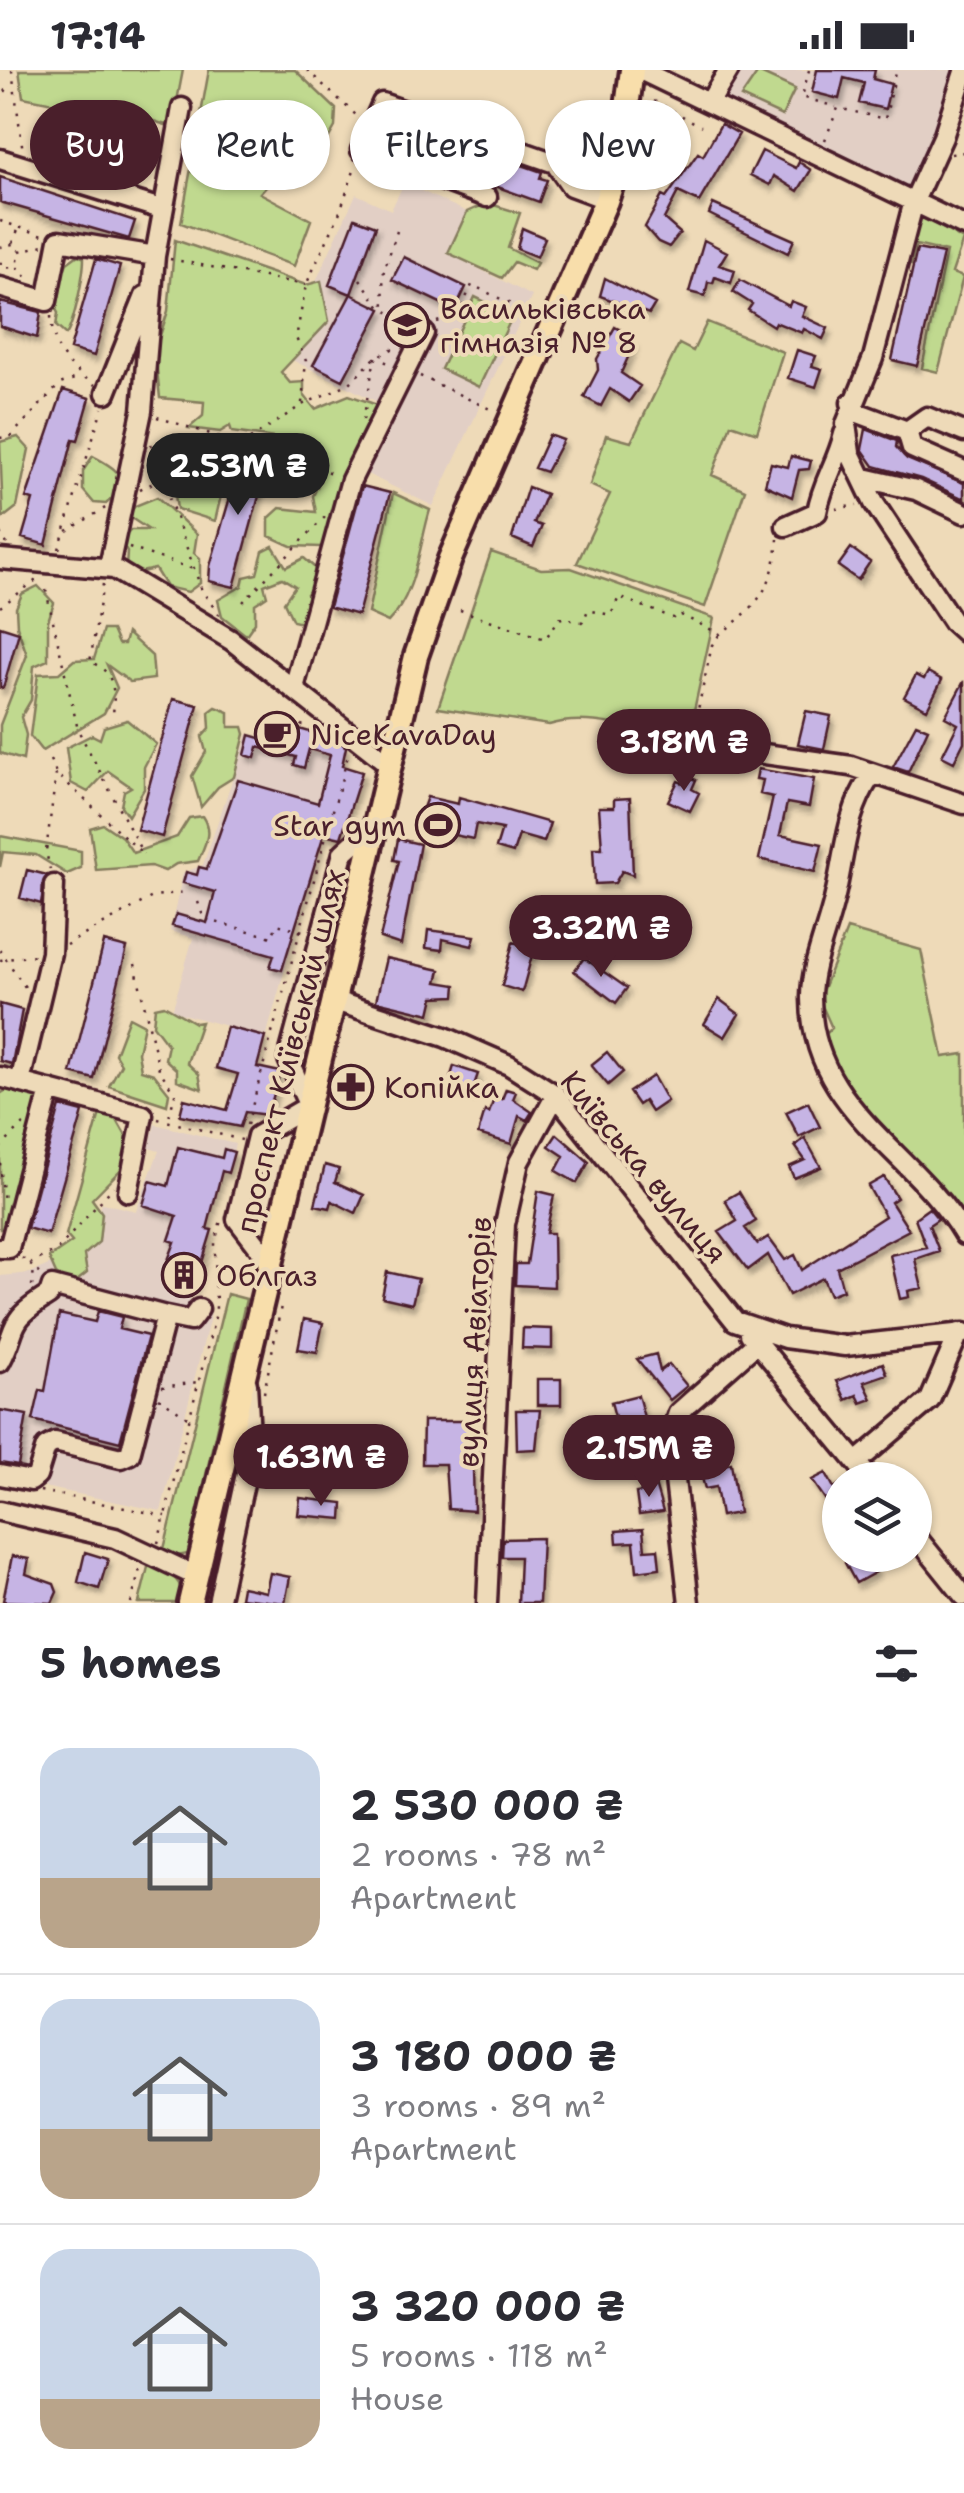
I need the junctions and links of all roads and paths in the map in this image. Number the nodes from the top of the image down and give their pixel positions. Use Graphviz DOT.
graph roads {
  1 [pos="12,70"];
  2 [pos="307,70"];
  3 [pos="632,70"];
  4 [pos="640,70"];
  5 [pos="730,70"];
  6 [pos="808,70"];
  7 [pos="962,72"];
  8 [pos="896,73"];
  9 [pos="10,81"];
  10 [pos="0,101"];
  11 [pos="710,103"];
  12 [pos="838,108"];
  13 [pos="350,109"];
  14 [pos="181,113"];
  15 [pos="691,121"];
  16 [pos="701,126"];
  17 [pos="822,147"];
  18 [pos="525,153"];
  19 [pos="0,159"];
  20 [pos="22,166"];
  21 [pos="350,183"];
  22 [pos="468,190"];
  23 [pos="487,197"];
  24 [pos="602,198"];
  25 [pos="914,202"];
  26 [pos="161,209"];
  27 [pos="0,221"];
  28 [pos="964,226"];
  29 [pos="19,227"];
  30 [pos="396,231"];
  31 [pos="60,240"];
  32 [pos="13,244"];
  33 [pos="0,246"];
  34 [pos="20,251"];
  35 [pos="16,266"];
  36 [pos="154,266"];
  37 [pos="360,279"];
  38 [pos="306,285"];
  39 [pos="0,287"];
  40 [pos="47,301"];
  41 [pos="385,313"];
  42 [pos="530,313"];
  43 [pos="438,319"];
  44 [pos="424,333"];
  45 [pos="83,376"];
  46 [pos="106,393"];
  47 [pos="851,403"];
  48 [pos="302,405"];
  49 [pos="142,411"];
  50 [pos="846,424"];
  51 [pos="907,431"];
  52 [pos="964,432"];
  53 [pos="0,438"];
  54 [pos="150,442"];
  55 [pos="242,445"];
  56 [pos="155,456"];
  57 [pos="283,456"];
  58 [pos="964,470"];
  59 [pos="864,478"];
  60 [pos="874,502"];
  61 [pos="342,510"];
  62 [pos="817,512"];
  63 [pos="964,513"];
  64 [pos="786,526"];
  65 [pos="114,543"];
  66 [pos="0,559"];
  67 [pos="55,563"];
  68 [pos="194,569"];
  69 [pos="106,570"];
  70 [pos="46,590"];
  71 [pos="243,602"];
  72 [pos="0,607"];
  73 [pos="460,610"];
  74 [pos="224,620"];
  75 [pos="964,632"];
  76 [pos="720,634"];
  77 [pos="294,688"];
  78 [pos="113,715"];
  79 [pos="688,743"];
  80 [pos="50,760"];
  81 [pos="390,765"];
  82 [pos="56,772"];
  83 [pos="872,776"];
  84 [pos="964,804"];
  85 [pos="376,823"];
  86 [pos="54,885"];
  87 [pos="186,892"];
  88 [pos="198,902"];
  89 [pos="298,929"];
  90 [pos="0,950"];
  91 [pos="50,953"];
  92 [pos="8,959"];
  93 [pos="0,960"];
  94 [pos="135,964"];
  95 [pos="332,1000"];
  96 [pos="36,1009"];
  97 [pos="0,1077"];
  98 [pos="20,1082"];
  99 [pos="556,1095"];
  100 [pos="48,1096"];
  101 [pos="306,1105"];
  102 [pos="142,1115"];
  103 [pos="168,1121"];
  104 [pos="244,1140"];
  105 [pos="0,1148"];
  106 [pos="133,1167"];
  107 [pos="128,1192"];
  108 [pos="964,1235"];
  109 [pos="4,1248"];
  110 [pos="270,1262"];
  111 [pos="30,1264"];
  112 [pos="38,1270"];
  113 [pos="282,1301"];
  114 [pos="199,1309"];
  115 [pos="166,1316"];
  116 [pos="735,1320"];
  117 [pos="961,1333"];
  118 [pos="758,1342"];
  119 [pos="0,1362"];
  120 [pos="247,1374"];
  121 [pos="199,1382"];
  122 [pos="148,1390"];
  123 [pos="262,1403"];
  124 [pos="190,1418"];
  125 [pos="857,1462"];
  126 [pos="0,1475"];
  127 [pos="37,1491"];
  128 [pos="0,1512"];
  129 [pos="166,1516"];
  130 [pos="932,1556"];
  131 [pos="196,1576"];
  132 [pos="964,1596"];
  133 [pos="190,1603"];
  134 [pos="218,1603"];
  135 [pos="487,1603"];
  136 [pos="690,1603"];
  1 -- 9 [label="path"];
  2 -- 13 [label="path"];
  3 -- 24 [label="main road, проспект Київський шлях"];
  4 -- 11 [label="street"];
  5 -- 11 [label="street"];
  6 -- 12 [label="path"];
  7 -- 25 [label="street"];
  8 -- 12 [label="path"];
  9 -- 10 [label="path"];
  9 -- 20 [label="path"];
  11 -- 25 [label="street"];
  12 -- 17 [label="path"];
  14 -- 26 [label="street"];
  15 -- 16 [label="path"];
  18 -- 24 [label="street"];
  19 -- 20 [label="street"];
  20 -- 26 [label="street"];
  21 -- 38 [label="path"];
  22 -- 23 [label="street"];
  24 -- 81 [label="main road, проспект Київський шлях"];
  25 -- 28 [label="street"];
  25 -- 47 [label="street"];
  26 -- 36 [label="street"];
  27 -- 29 [label="path"];
  29 -- 31 [label="path"];
  29 -- 32 [label="path"];
  30 -- 41 [label="path"];
  31 -- 34 [label="path"];
  31 -- 36 [label="street"];
  31 -- 40 [label="street"];
  32 -- 33 [label="path"];
  32 -- 34 [label="path"];
  34 -- 35 [label="path"];
  36 -- 38 [label="path"];
  36 -- 46 [label="street"];
  36 -- 49 [label="street"];
  37 -- 41 [label="path"];
  38 -- 48 [label="path"];
  39 -- 40 [label="street"];
  40 -- 45 [label="path"];
  41 -- 44 [label="path"];
  42 -- 43 [label="path"];
  44 -- 48 [label="path"];
  44 -- 61 [label="street"];
  45 -- 46 [label="path"];
  45 -- 53 [label="path"];
  46 -- 67 [label="path"];
  47 -- 50 [label="street"];
  47 -- 51 [label="street"];
  48 -- 55 [label="path"];
  49 -- 55 [label="path"];
  49 -- 65 [label="street"];
  50 -- 59 [label="street"];
  50 -- 62 [label="street"];
  51 -- 52 [label="street"];
  51 -- 58 [label="street"];
  54 -- 56 [label="path"];
  55 -- 56 [label="path"];
  55 -- 57 [label="path"];
  56 -- 68 [label="path"];
  59 -- 60 [label="street"];
  59 -- 63 [label="street"];
  60 -- 62 [label="path"];
  60 -- 75 [label="street"];
  61 -- 71 [label="path"];
  61 -- 77 [label="street"];
  62 -- 64 [label="street"];
  64 -- 76 [label="path"];
  65 -- 68 [label="path"];
  65 -- 69 [label="street"];
  66 -- 67 [label="street"];
  67 -- 69 [label="street"];
  67 -- 72 [label="path"];
  68 -- 74 [label="path"];
  69 -- 77 [label="street"];
  69 -- 78 [label="path"];
  70 -- 82 [label="path"];
  73 -- 76 [label="path"];
  76 -- 79 [label="path"];
  77 -- 81 [label="street"];
  79 -- 83 [label="street"];
  80 -- 82 [label="path"];
  81 -- 85 [label="main road, проспект Київський шлях"];
  82 -- 86 [label="path"];
  83 -- 84 [label="street"];
  83 -- 108 [label="street"];
  85 -- 95 [label="main road, проспект Київський шлях"];
  85 -- 101 [label="street"];
  86 -- 91 [label="street"];
  87 -- 91 [label="path"];
  88 -- 89 [label="path"];
  90 -- 92 [label="path"];
  91 -- 92 [label="path"];
  91 -- 96 [label="street"];
  92 -- 93 [label="path"];
  92 -- 96 [label="path"];
  94 -- 103 [label="path"];
  95 -- 99 [label="street, Київська вулиця"];
  95 -- 101 [label="main road, проспект Київський шлях"];
  96 -- 98 [label="street"];
  97 -- 98 [label="street"];
  98 -- 100 [label="street"];
  99 -- 116 [label="street, Київська вулиця"];
  99 -- 135 [label="street, вулиця Авіаторів"];
  100 -- 102 [label="street"];
  100 -- 105 [label="path"];
  100 -- 109 [label="street"];
  101 -- 110 [label="main road, проспект Київський шлях"];
  101 -- 110 [label="street"];
  102 -- 103 [label="path"];
  102 -- 106 [label="street"];
  103 -- 104 [label="path"];
  106 -- 107 [label="street"];
  106 -- 111 [label="path"];
  109 -- 111 [label="path"];
  110 -- 120 [label="main road, проспект Київський шлях"];
  111 -- 112 [label="path"];
  113 -- 123 [label="path"];
  114 -- 115 [label="street"];
  115 -- 119 [label="street"];
  115 -- 122 [label="street"];
  116 -- 117 [label="street"];
  116 -- 118 [label="street, Київська вулиця"];
  117 -- 125 [label="street"];
  118 -- 125 [label="street, Київська вулиця"];
  118 -- 136 [label="street"];
  120 -- 131 [label="main road, проспект Київський шлях"];
  120 -- 134 [label="street"];
  121 -- 122 [label="path"];
  122 -- 124 [label="path"];
  122 -- 126 [label="street"];
  127 -- 129 [label="path"];
  128 -- 131 [label="street"];
  130 -- 132 [label="street"];
  131 -- 133 [label="main road, проспект Київський шлях"];
}
